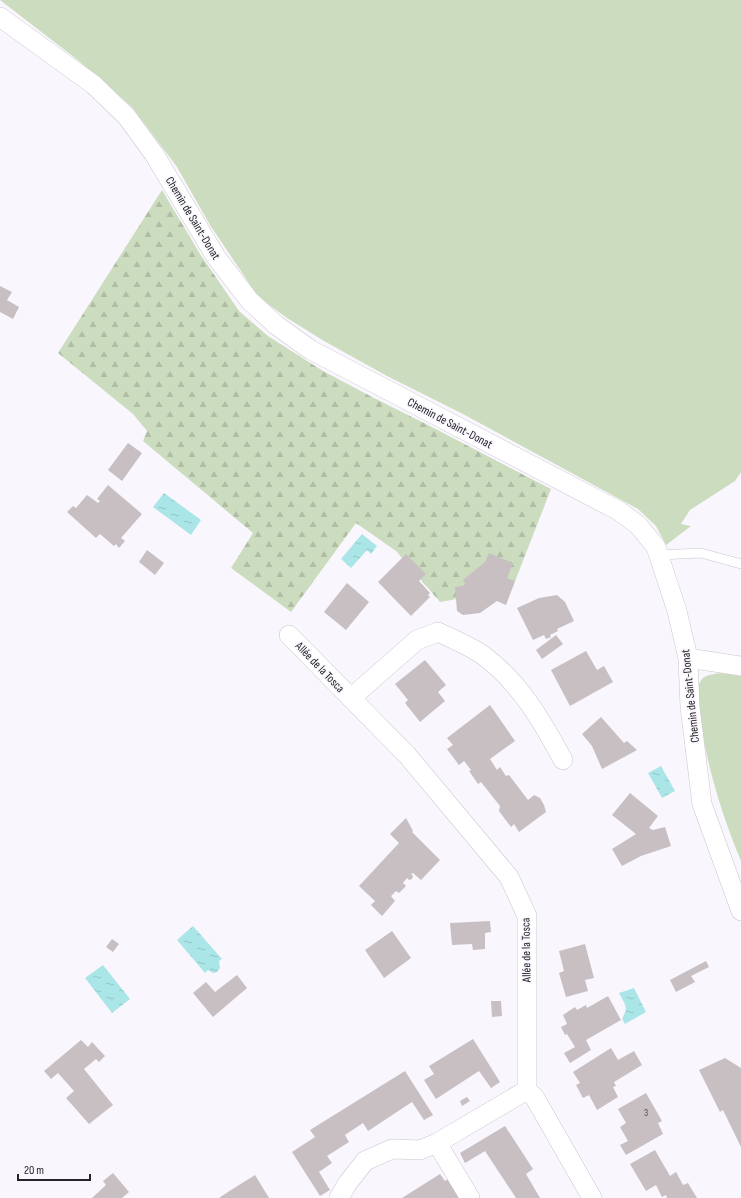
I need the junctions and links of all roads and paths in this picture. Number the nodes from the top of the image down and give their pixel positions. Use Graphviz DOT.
graph roads {
  1 [pos="0,17"];
  2 [pos="659,555"];
  3 [pos="741,564"];
  4 [pos="290,635"];
  5 [pos="688,658"];
  6 [pos="741,666"];
  7 [pos="351,698"];
  8 [pos="563,760"];
  9 [pos="741,911"];
  10 [pos="527,1090"];
  11 [pos="437,1143"];
  12 [pos="339,1198"];
  13 [pos="470,1198"];
  14 [pos="592,1198"];
  1 -- 2 [label="street, Chemin de Saint-Donat"];
  2 -- 3 [label="lane"];
  2 -- 5 [label="street, Chemin de Saint-Donat"];
  4 -- 7 [label="street, Allée de la Tosca"];
  5 -- 6 [label="street"];
  5 -- 9 [label="street, Chemin de Saint-Donat"];
  7 -- 8 [label="street, Allée de la Tosca"];
  7 -- 10 [label="street, Allée de la Tosca"];
  10 -- 11 [label="street"];
  10 -- 14 [label="street"];
  11 -- 12 [label="street"];
  11 -- 13 [label="street"];
}
